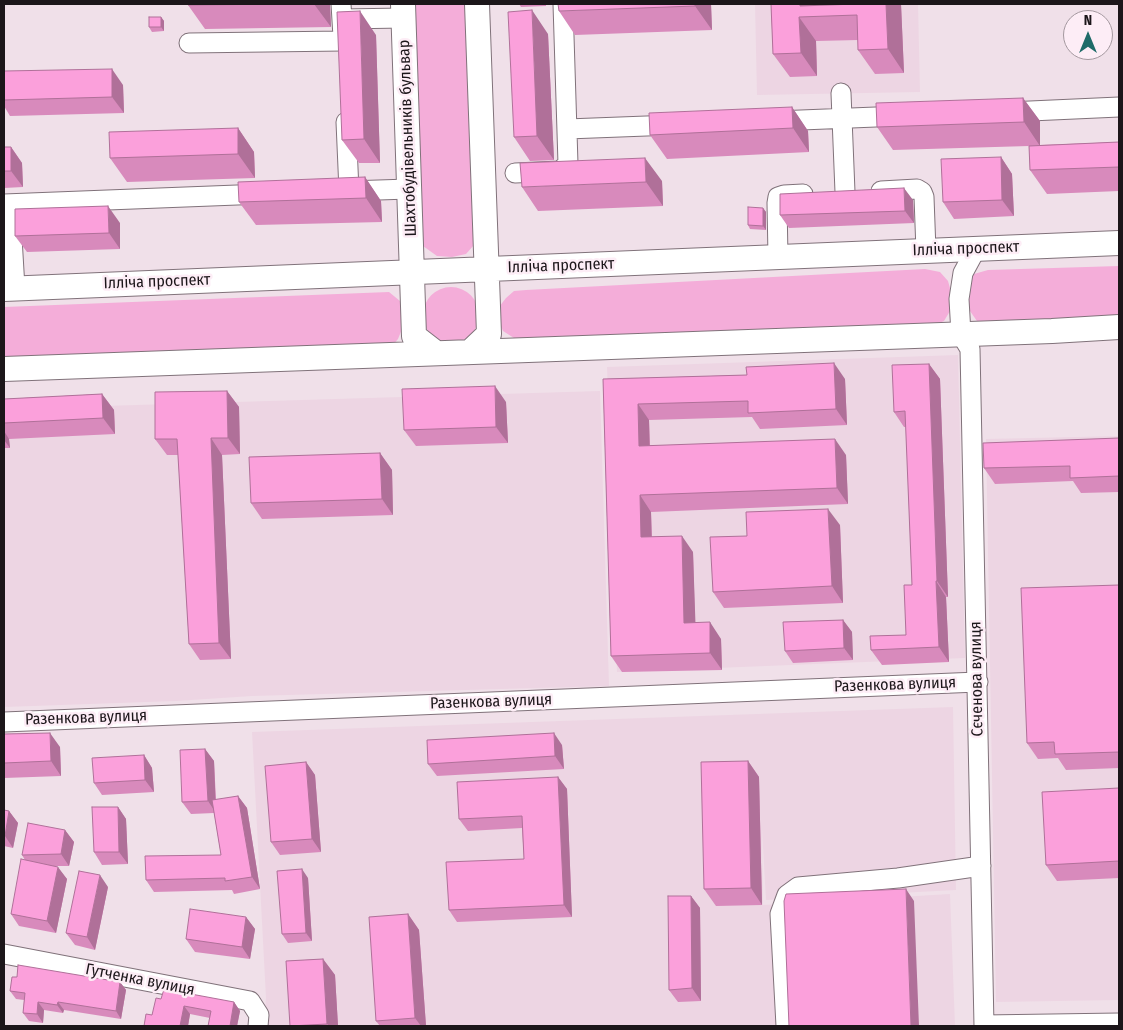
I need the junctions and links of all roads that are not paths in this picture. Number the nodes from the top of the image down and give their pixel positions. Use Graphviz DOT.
graph roads {
  1 [pos="477,4"];
  2 [pos="564,4"];
  3 [pos="341,11"];
  4 [pos="403,11"];
  5 [pos="343,42"];
  6 [pos="189,43"];
  7 [pos="344,61"];
  8 [pos="841,94"];
  9 [pos="345,101"];
  10 [pos="1119,107"];
  11 [pos="987,113"];
  12 [pos="919,116"];
  13 [pos="842,119"];
  14 [pos="763,122"];
  15 [pos="695,124"];
  16 [pos="568,129"];
  17 [pos="515,173"];
  18 [pos="409,189"];
  19 [pos="349,191"];
  20 [pos="329,192"];
  21 [pos="831,193"];
  22 [pos="279,194"];
  23 [pos="7,204"];
  24 [pos="1119,243"];
  25 [pos="976,249"];
  26 [pos="926,251"];
  27 [pos="778,257"];
  28 [pos="486,269"];
  29 [pos="412,272"];
  30 [pos="9,288"];
  31 [pos="1119,327"];
  32 [pos="961,334"];
  33 [pos="470,352"];
  34 [pos="436,353"];
  35 [pos="4,369"];
  36 [pos="978,682"];
  37 [pos="4,722"];
  38 [pos="981,866"];
  39 [pos="4,954"];
  40 [pos="1119,1023"];
  41 [pos="258,1026"];
  42 [pos="786,1026"];
  43 [pos="984,1026"];
  1 -- 28 [label="main road"];
  2 -- 16 [label="street"];
  3 -- 4 [label="street"];
  3 -- 5 [label="street"];
  4 -- 18 [label="main road, Шахтобудівельників бульвар"];
  5 -- 6 [label="street"];
  5 -- 7 [label="street"];
  8 -- 13 [label="street"];
  9 -- 19 [label="street"];
  10 -- 11 [label="street"];
  12 -- 13 [label="street"];
  13 -- 14 [label="street"];
  13 -- 21 [label="street"];
  15 -- 16 [label="street"];
  16 -- 17 [label="street"];
  18 -- 19 [label="street"];
  18 -- 29 [label="main road, Шахтобудівельників бульвар"];
  19 -- 20 [label="street"];
  21 -- 26 [label="street"];
  21 -- 27 [label="street"];
  22 -- 23 [label="street"];
  23 -- 30 [label="street"];
  24 -- 25 [label="main road, Ілліча проспект"];
  25 -- 26 [label="main road, Ілліча проспект"];
  25 -- 32 [label="street, Сєченова вулиця"];
  26 -- 27 [label="main road, Ілліча проспект"];
  27 -- 28 [label="main road, Ілліча проспект"];
  28 -- 29 [label="main road, Ілліча проспект"];
  28 -- 33 [label="main road"];
  29 -- 30 [label="main road, Ілліча проспект"];
  29 -- 34 [label="main road, Шахтобудівельників бульвар"];
  31 -- 32 [label="main road"];
  32 -- 33 [label="main road"];
  32 -- 36 [label="street, Сєченова вулиця"];
  33 -- 34 [label="main road"];
  34 -- 35 [label="main road"];
  36 -- 37 [label="street, Разенкова вулиця"];
  36 -- 38 [label="street, Сєченова вулиця"];
  38 -- 42 [label="street"];
  38 -- 43 [label="street, Сєченова вулиця"];
  39 -- 41 [label="street, Гутченка вулиця"];
  40 -- 43 [label="street"];
}
